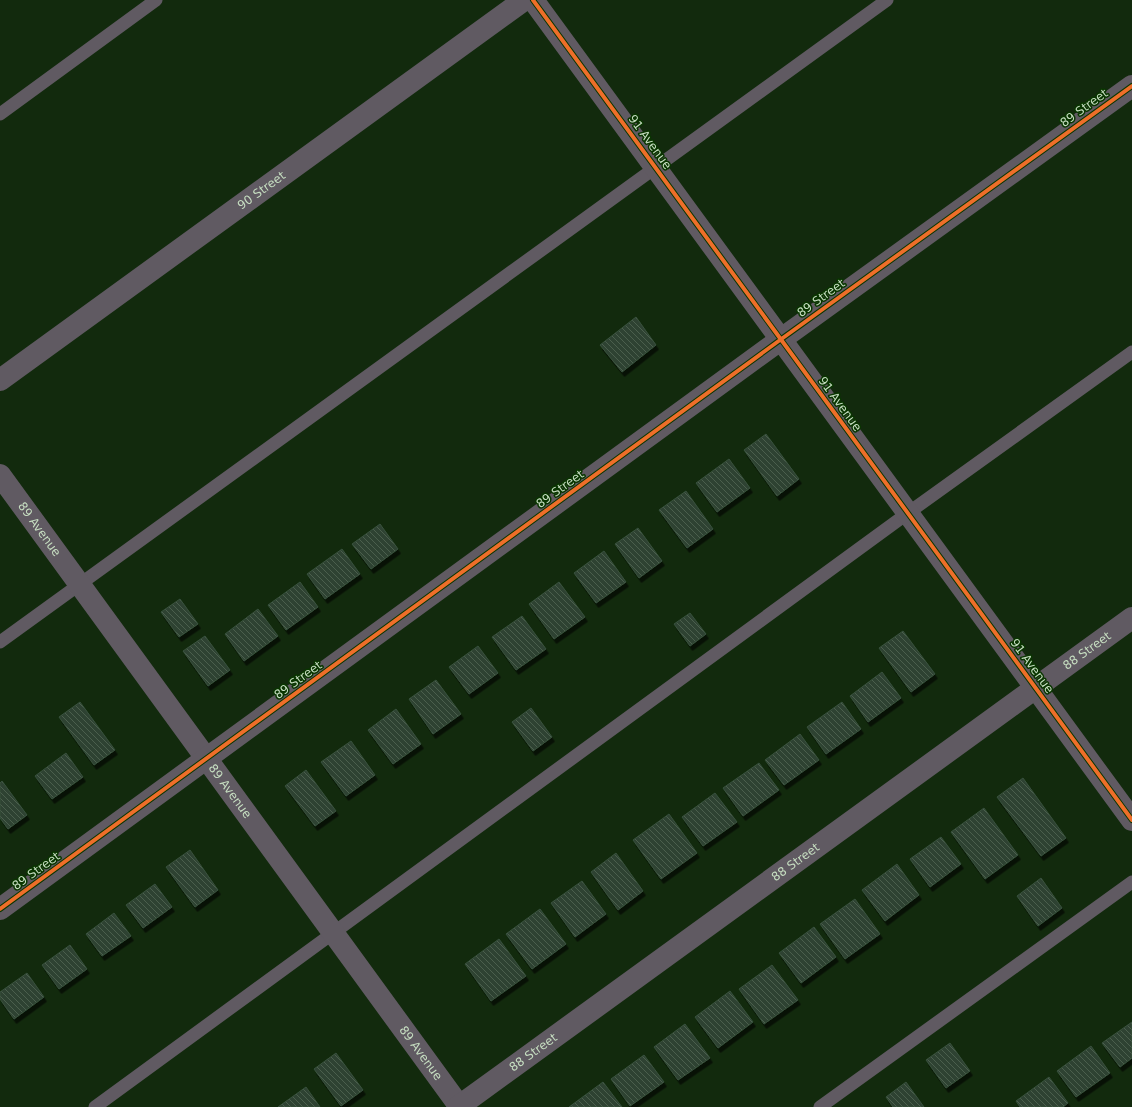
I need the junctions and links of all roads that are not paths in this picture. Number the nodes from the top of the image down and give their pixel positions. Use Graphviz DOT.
graph roads {
  1 [pos="156,0"];
  2 [pos="524,0"];
  3 [pos="533,0"];
  4 [pos="886,0"];
  5 [pos="1132,86"];
  6 [pos="0,114"];
  7 [pos="656,166"];
  8 [pos="780,340"];
  9 [pos="1132,352"];
  10 [pos="0,380"];
  11 [pos="0,475"];
  12 [pos="908,513"];
  13 [pos="79,584"];
  14 [pos="1132,618"];
  15 [pos="0,642"];
  16 [pos="1036,688"];
  17 [pos="208,759"];
  18 [pos="1132,820"];
  19 [pos="1132,882"];
  20 [pos="0,909"];
  21 [pos="333,934"];
  22 [pos="95,1107"];
  23 [pos="459,1107"];
  24 [pos="820,1107"];
  1 -- 6 [label="lane"];
  2 -- 10 [label="street, 90 Street"];
  3 -- 7 [label="street, 91 Avenue"];
  4 -- 7 [label="lane"];
  5 -- 8 [label="street, 89 Street"];
  7 -- 8 [label="street, 91 Avenue"];
  7 -- 13 [label="lane"];
  8 -- 12 [label="street, 91 Avenue"];
  8 -- 17 [label="street, 89 Street"];
  9 -- 12 [label="lane"];
  11 -- 13 [label="street, 89 Avenue"];
  12 -- 16 [label="street, 91 Avenue"];
  12 -- 21 [label="lane"];
  13 -- 15 [label="lane"];
  13 -- 17 [label="street, 89 Avenue"];
  14 -- 16 [label="street, 88 Street"];
  16 -- 18 [label="street, 91 Avenue"];
  16 -- 23 [label="street, 88 Street"];
  17 -- 20 [label="street, 89 Street"];
  17 -- 21 [label="street, 89 Avenue"];
  19 -- 24 [label="lane"];
  21 -- 22 [label="lane"];
  21 -- 23 [label="street, 89 Avenue"];
}
